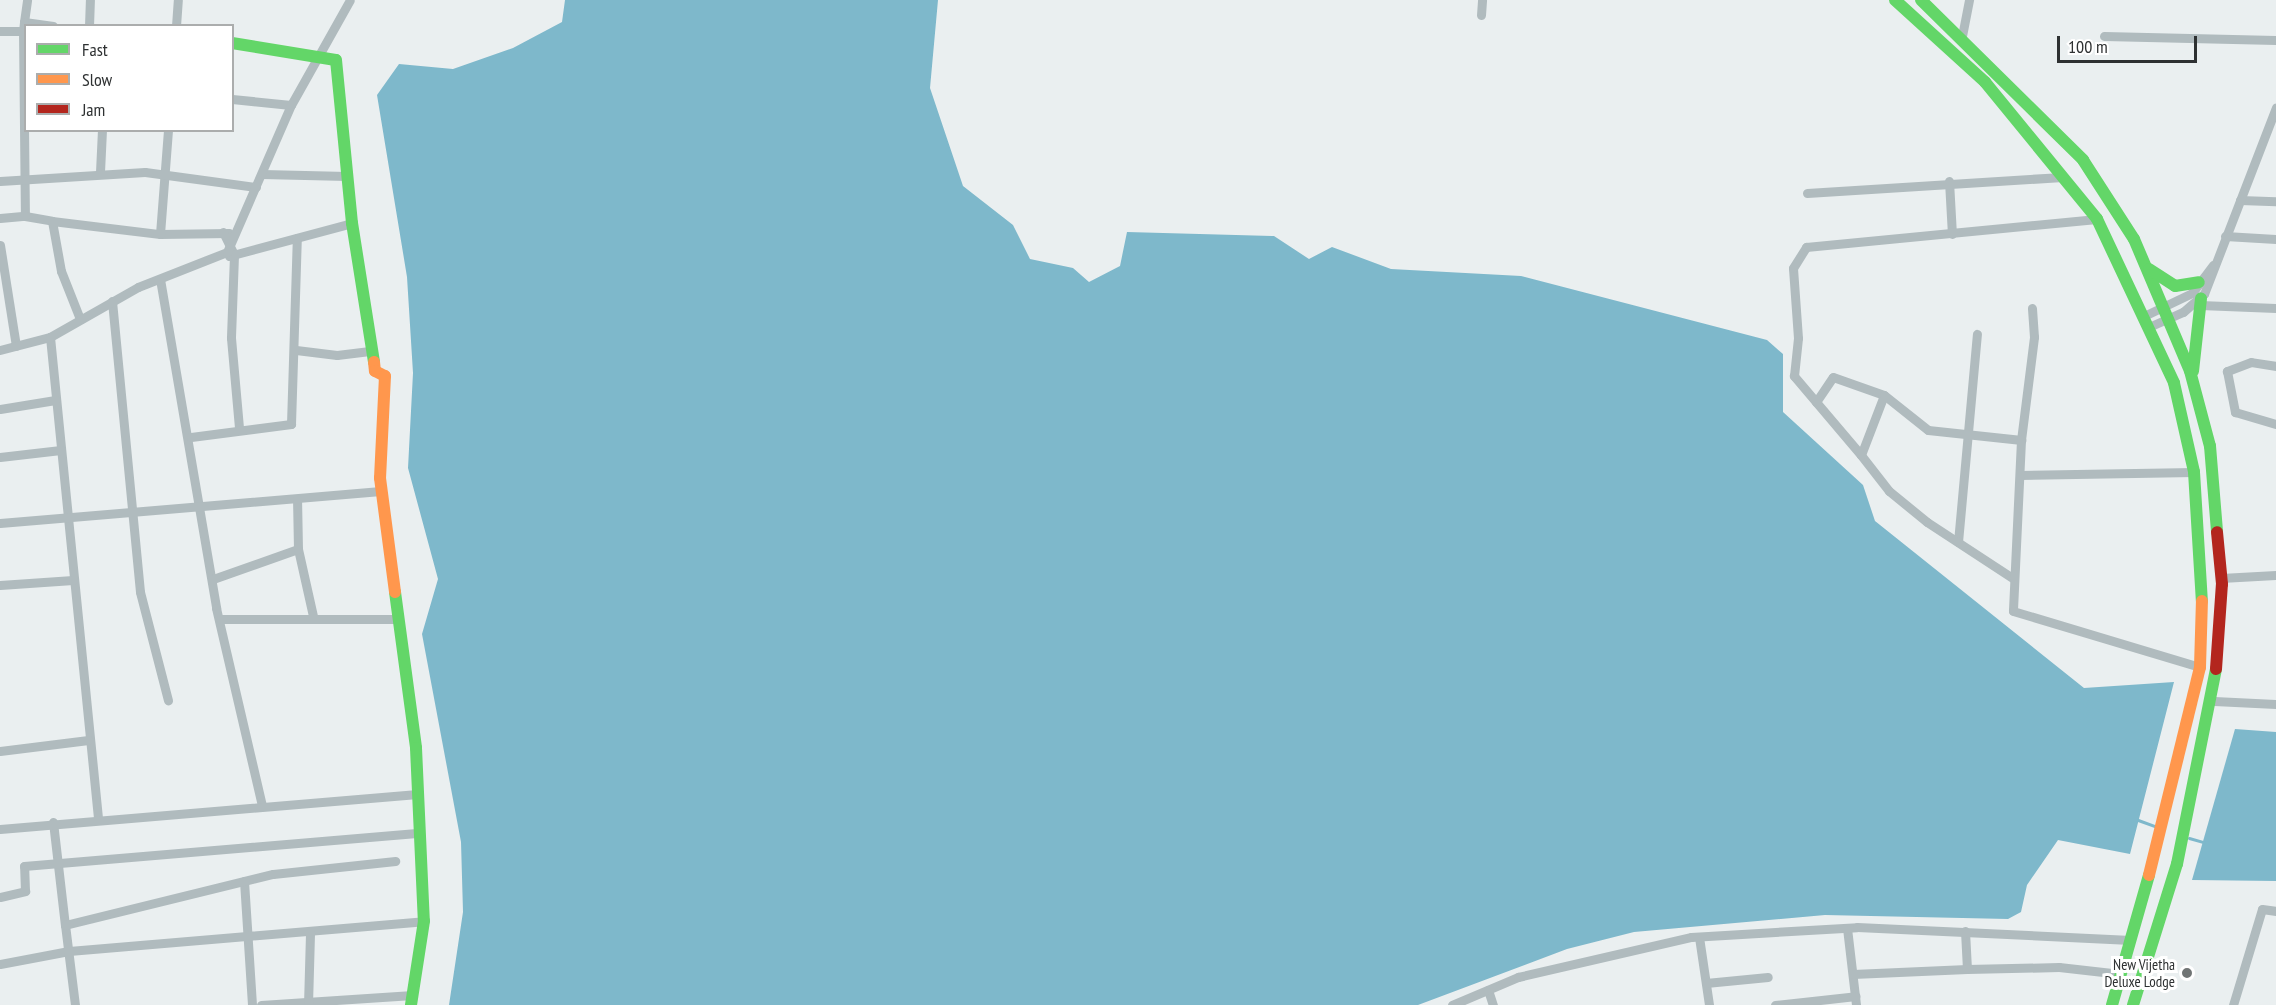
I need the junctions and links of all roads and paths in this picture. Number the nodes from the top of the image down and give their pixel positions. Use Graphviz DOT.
graph roads {
  1 [pos="27,0"];
  2 [pos="90,0"];
  3 [pos="178,0"];
  4 [pos="350,0"];
  5 [pos="1482,0"];
  6 [pos="1895,0"];
  7 [pos="1921,0"];
  8 [pos="1969,0"];
  9 [pos="1481,15"];
  10 [pos="24,24"];
  11 [pos="88,24"];
  12 [pos="176,24"];
  13 [pos="24,26"];
  14 [pos="0,31"];
  15 [pos="1962,36"];
  16 [pos="2104,36"];
  17 [pos="2276,40"];
  18 [pos="234,43"];
  19 [pos="322,56"];
  20 [pos="24,82"];
  21 [pos="234,99"];
  22 [pos="291,105"];
  23 [pos="2276,107"];
  24 [pos="102,132"];
  25 [pos="168,132"];
  26 [pos="2264,139"];
  27 [pos="2276,141"];
  28 [pos="100,171"];
  29 [pos="164,173"];
  30 [pos="262,174"];
  31 [pos="22,176"];
  32 [pos="347,176"];
  33 [pos="2068,177"];
  34 [pos="0,181"];
  35 [pos="1949,181"];
  36 [pos="256,187"];
  37 [pos="1807,193"];
  38 [pos="2240,200"];
  39 [pos="2276,201"];
  40 [pos="26,216"];
  41 [pos="0,218"];
  42 [pos="2097,219"];
  43 [pos="52,221"];
  44 [pos="352,223"];
  45 [pos="223,232"];
  46 [pos="237,233"];
  47 [pos="160,234"];
  48 [pos="1952,234"];
  49 [pos="2225,237"];
  50 [pos="297,238"];
  51 [pos="2276,239"];
  52 [pos="0,245"];
  53 [pos="232,245"];
  54 [pos="234,255"];
  55 [pos="212,260"];
  56 [pos="2214,263"];
  57 [pos="2146,266"];
  58 [pos="160,279"];
  59 [pos="2199,282"];
  60 [pos="112,301"];
  61 [pos="2200,302"];
  62 [pos="2032,308"];
  63 [pos="2276,308"];
  64 [pos="2166,313"];
  65 [pos="80,319"];
  66 [pos="2148,320"];
  67 [pos="1977,334"];
  68 [pos="50,337"];
  69 [pos="16,346"];
  70 [pos="0,350"];
  71 [pos="296,350"];
  72 [pos="372,351"];
  73 [pos="2276,366"];
  74 [pos="2193,380"];
  75 [pos="1884,395"];
  76 [pos="55,400"];
  77 [pos="1816,402"];
  78 [pos="0,409"];
  79 [pos="2276,424"];
  80 [pos="239,428"];
  81 [pos="1969,435"];
  82 [pos="191,437"];
  83 [pos="2021,440"];
  84 [pos="61,450"];
  85 [pos="1861,455"];
  86 [pos="0,457"];
  87 [pos="2194,472"];
  88 [pos="2019,475"];
  89 [pos="381,491"];
  90 [pos="297,499"];
  91 [pos="203,505"];
  92 [pos="130,509"];
  93 [pos="67,515"];
  94 [pos="0,523"];
  95 [pos="1958,542"];
  96 [pos="298,549"];
  97 [pos="2276,575"];
  98 [pos="2221,578"];
  99 [pos="213,579"];
  100 [pos="2014,579"];
  101 [pos="73,580"];
  102 [pos="0,585"];
  103 [pos="314,616"];
  104 [pos="221,619"];
  105 [pos="398,619"];
  106 [pos="2200,668"];
  107 [pos="168,700"];
  108 [pos="2214,701"];
  109 [pos="2276,704"];
  110 [pos="88,740"];
  111 [pos="0,751"];
  112 [pos="418,794"];
  113 [pos="262,805"];
  114 [pos="98,818"];
  115 [pos="53,822"];
  116 [pos="0,829"];
  117 [pos="420,833"];
  118 [pos="395,861"];
  119 [pos="57,865"];
  120 [pos="244,881"];
  121 [pos="0,897"];
  122 [pos="2276,911"];
  123 [pos="424,921"];
  124 [pos="65,925"];
  125 [pos="1847,928"];
  126 [pos="1965,931"];
  127 [pos="310,932"];
  128 [pos="1699,937"];
  129 [pos="246,938"];
  130 [pos="2131,940"];
  131 [pos="69,951"];
  132 [pos="0,964"];
  133 [pos="1967,969"];
  134 [pos="1853,974"];
  135 [pos="2121,974"];
  136 [pos="1768,977"];
  137 [pos="1706,983"];
  138 [pos="1488,990"];
  139 [pos="412,1000"];
  140 [pos="1856,1001"];
  141 [pos="308,1003"];
  142 [pos="1807,1003"];
  143 [pos="75,1005"];
  144 [pos="252,1005"];
  145 [pos="261,1005"];
  146 [pos="1452,1005"];
  147 [pos="1493,1005"];
  148 [pos="1710,1005"];
  149 [pos="1775,1005"];
  150 [pos="2112,1005"];
  151 [pos="2133,1005"];
  152 [pos="2233,1005"];
  1 -- 10 [label="street"];
  2 -- 11 [label="street"];
  3 -- 12 [label="street"];
  4 -- 19 [label="street"];
  5 -- 9 [label="street"];
  6 -- 33 [label="main road"];
  7 -- 15 [label="main road"];
  8 -- 15 [label="street"];
  13 -- 14 [label="street"];
  13 -- 20 [label="street"];
  15 -- 57 [label="main road"];
  16 -- 17 [label="street"];
  18 -- 19 [label="main road"];
  19 -- 22 [label="street"];
  19 -- 32 [label="main road"];
  20 -- 31 [label="street"];
  21 -- 22 [label="street"];
  22 -- 30 [label="street"];
  23 -- 26 [label="street"];
  24 -- 28 [label="street"];
  25 -- 29 [label="street"];
  26 -- 27 [label="street"];
  26 -- 38 [label="street"];
  28 -- 29 [label="street"];
  28 -- 31 [label="street"];
  29 -- 36 [label="street"];
  29 -- 47 [label="street"];
  30 -- 32 [label="street"];
  30 -- 36 [label="street"];
  31 -- 34 [label="street"];
  31 -- 40 [label="street"];
  32 -- 44 [label="main road"];
  33 -- 35 [label="street"];
  33 -- 42 [label="main road"];
  35 -- 37 [label="street"];
  35 -- 48 [label="street"];
  36 -- 46 [label="street"];
  38 -- 39 [label="street"];
  38 -- 49 [label="street"];
  40 -- 41 [label="street"];
  40 -- 43 [label="street"];
  42 -- 48 [label="street"];
  42 -- 66 [label="main road"];
  43 -- 47 [label="street"];
  43 -- 65 [label="street"];
  44 -- 50 [label="street"];
  44 -- 72 [label="main road"];
  45 -- 46 [label="street"];
  45 -- 47 [label="street"];
  45 -- 53 [label="street"];
  46 -- 53 [label="street"];
  48 -- 77 [label="street"];
  49 -- 51 [label="street"];
  49 -- 56 [label="street"];
  50 -- 54 [label="street"];
  50 -- 71 [label="street"];
  52 -- 69 [label="street"];
  53 -- 54 [label="street"];
  53 -- 55 [label="street"];
  54 -- 55 [label="street"];
  54 -- 80 [label="street"];
  55 -- 58 [label="street"];
  56 -- 59 [label="street"];
  56 -- 61 [label="street"];
  57 -- 59 [label="main road"];
  57 -- 64 [label="main road"];
  58 -- 60 [label="street"];
  58 -- 82 [label="street"];
  59 -- 64 [label="street"];
  60 -- 65 [label="street"];
  60 -- 92 [label="street"];
  61 -- 63 [label="street"];
  61 -- 64 [label="street"];
  61 -- 74 [label="main road"];
  62 -- 83 [label="street"];
  64 -- 66 [label="street"];
  64 -- 74 [label="main road"];
  65 -- 68 [label="street"];
  66 -- 87 [label="main road"];
  67 -- 81 [label="street"];
  68 -- 69 [label="street"];
  68 -- 76 [label="street"];
  69 -- 70 [label="street"];
  71 -- 72 [label="street"];
  71 -- 80 [label="street"];
  72 -- 89 [label="main road"];
  73 -- 79 [label="street"];
  74 -- 98 [label="main road"];
  75 -- 77 [label="street"];
  75 -- 81 [label="street"];
  75 -- 85 [label="street"];
  76 -- 78 [label="street"];
  76 -- 84 [label="street"];
  77 -- 85 [label="street"];
  80 -- 82 [label="street"];
  81 -- 83 [label="street"];
  81 -- 95 [label="street"];
  82 -- 91 [label="street"];
  83 -- 88 [label="street"];
  84 -- 86 [label="street"];
  84 -- 93 [label="street"];
  85 -- 95 [label="street"];
  87 -- 88 [label="street"];
  87 -- 106 [label="main road"];
  88 -- 100 [label="street"];
  89 -- 90 [label="street"];
  89 -- 105 [label="main road"];
  90 -- 91 [label="street"];
  90 -- 96 [label="street"];
  91 -- 92 [label="street"];
  91 -- 99 [label="street"];
  92 -- 93 [label="street"];
  92 -- 107 [label="street"];
  93 -- 94 [label="street"];
  93 -- 101 [label="street"];
  95 -- 100 [label="street"];
  96 -- 99 [label="street"];
  96 -- 103 [label="street"];
  97 -- 98 [label="street"];
  98 -- 108 [label="main road"];
  99 -- 104 [label="street"];
  100 -- 106 [label="street"];
  101 -- 102 [label="street"];
  101 -- 110 [label="street"];
  103 -- 104 [label="street"];
  103 -- 105 [label="street"];
  104 -- 113 [label="street"];
  105 -- 112 [label="main road"];
  106 -- 130 [label="main road"];
  108 -- 109 [label="street"];
  108 -- 151 [label="main road"];
  110 -- 111 [label="street"];
  110 -- 114 [label="street"];
  112 -- 113 [label="street"];
  112 -- 117 [label="main road"];
  113 -- 114 [label="street"];
  114 -- 115 [label="street"];
  115 -- 116 [label="street"];
  115 -- 119 [label="street"];
  117 -- 119 [label="street"];
  117 -- 123 [label="main road"];
  118 -- 120 [label="street"];
  119 -- 121 [label="street"];
  119 -- 124 [label="street"];
  120 -- 124 [label="street"];
  120 -- 129 [label="street"];
  122 -- 152 [label="street"];
  123 -- 127 [label="street"];
  123 -- 139 [label="main road"];
  124 -- 131 [label="street"];
  125 -- 126 [label="street"];
  125 -- 128 [label="street"];
  125 -- 134 [label="street"];
  126 -- 130 [label="street"];
  126 -- 133 [label="street"];
  127 -- 129 [label="street"];
  127 -- 141 [label="street"];
  128 -- 137 [label="street"];
  128 -- 138 [label="street"];
  129 -- 131 [label="street"];
  129 -- 144 [label="street"];
  130 -- 135 [label="main road"];
  131 -- 132 [label="street"];
  131 -- 143 [label="street"];
  133 -- 134 [label="street"];
  133 -- 135 [label="street"];
  134 -- 140 [label="street"];
  135 -- 150 [label="main road"];
  136 -- 137 [label="street"];
  137 -- 148 [label="street"];
  138 -- 146 [label="street"];
  138 -- 147 [label="street"];
  139 -- 141 [label="street"];
  140 -- 142 [label="street"];
  141 -- 145 [label="street"];
  142 -- 149 [label="street"];
}
